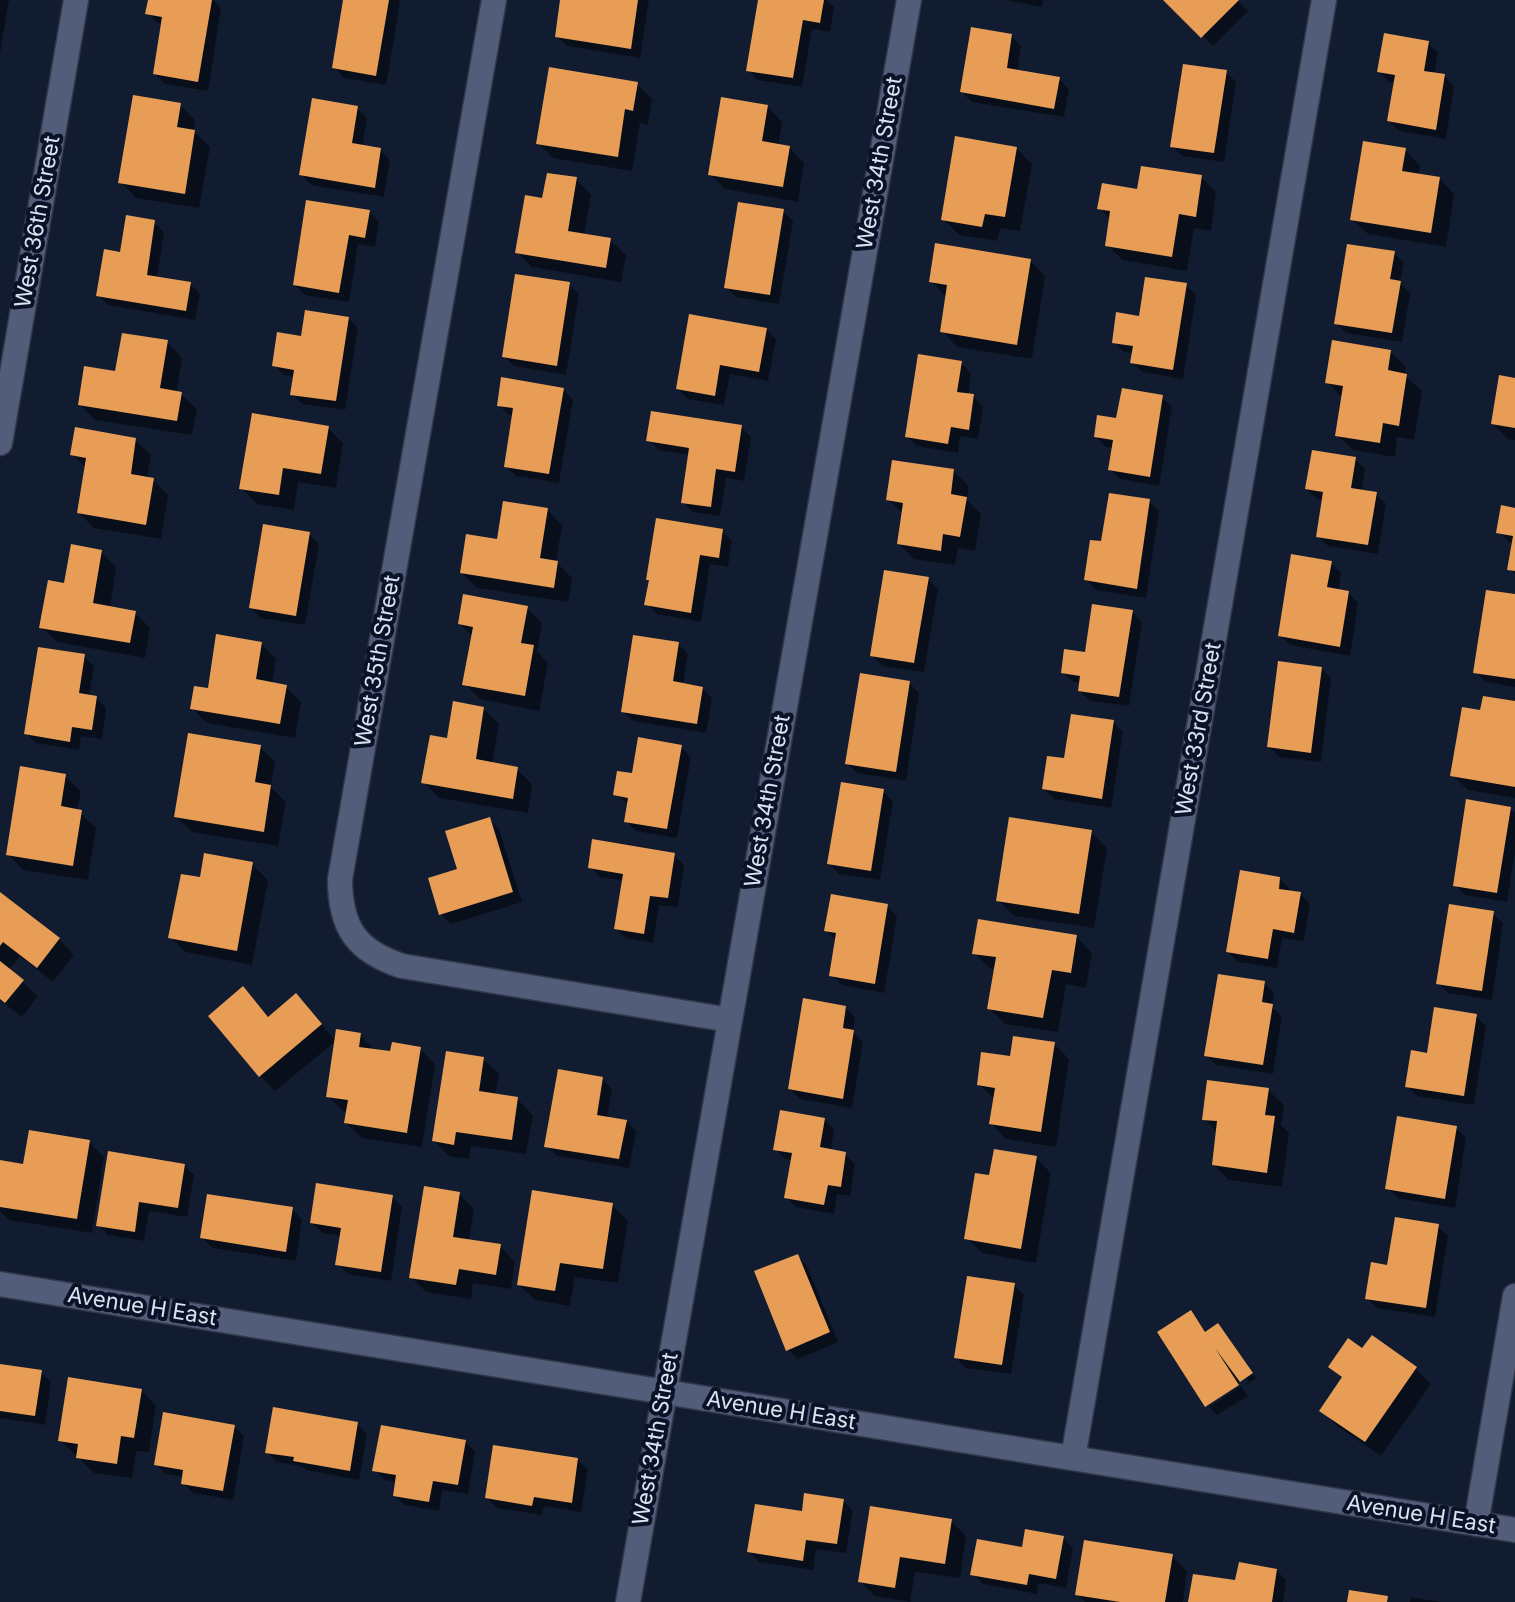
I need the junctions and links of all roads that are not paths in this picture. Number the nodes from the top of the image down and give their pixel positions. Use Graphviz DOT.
graph roads {
  1 [pos="76,0"];
  2 [pos="494,0"];
  3 [pos="909,0"];
  4 [pos="1324,0"];
  5 [pos="0,443"];
  6 [pos="730,1020"];
  7 [pos="0,1284"];
  8 [pos="1515,1296"];
  9 [pos="665,1392"];
  10 [pos="1073,1458"];
  11 [pos="1476,1524"];
  12 [pos="1515,1530"];
  13 [pos="628,1602"];
  1 -- 5 [label="street, West 36th Street"];
  2 -- 6 [label="street, West 35th Street"];
  3 -- 6 [label="street, West 34th Street"];
  4 -- 10 [label="street, West 33rd Street"];
  6 -- 9 [label="street, West 34th Street"];
  7 -- 9 [label="street, Avenue H East"];
  8 -- 11 [label="street"];
  9 -- 10 [label="street, Avenue H East"];
  9 -- 13 [label="street, West 34th Street"];
  10 -- 11 [label="street, Avenue H East"];
  11 -- 12 [label="street, Avenue H East"];
}
